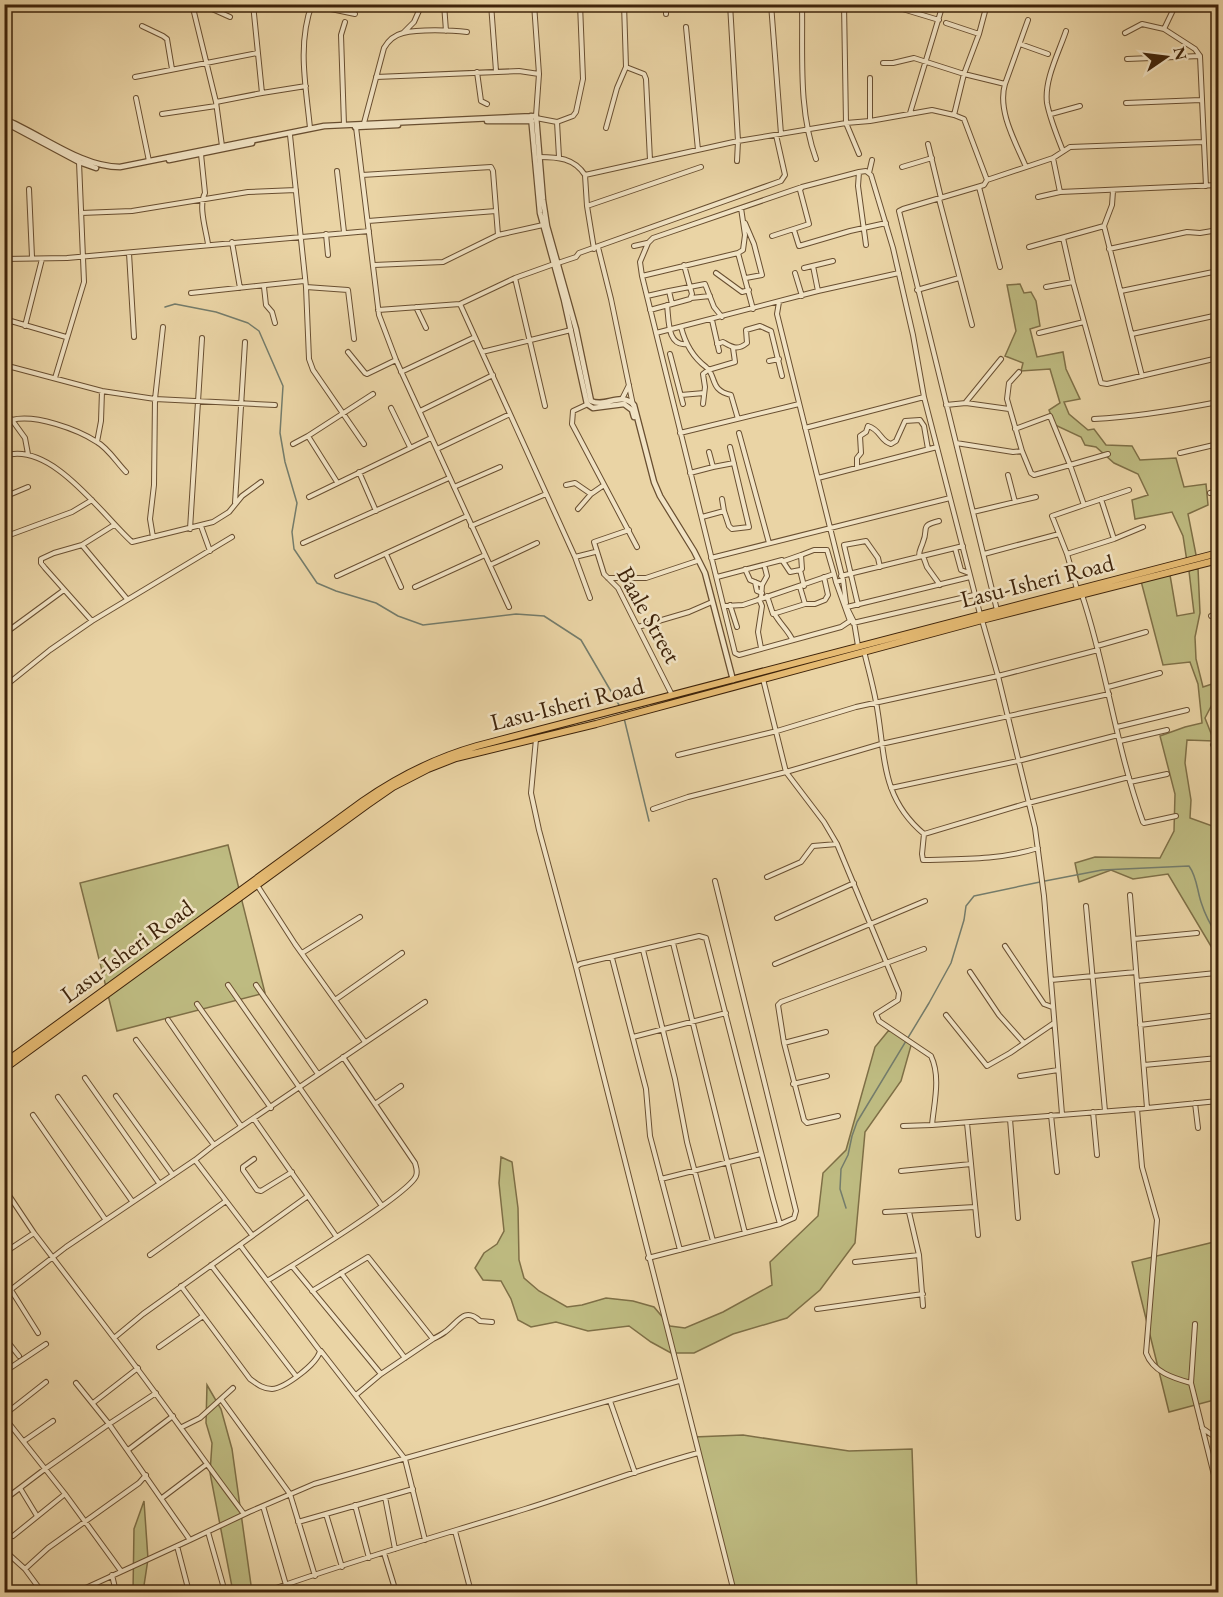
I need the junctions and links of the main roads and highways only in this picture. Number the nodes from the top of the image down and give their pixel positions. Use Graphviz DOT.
graph roads {
  1 [pos="1218,553"];
  2 [pos="1218,560"];
  3 [pos="1080,591"];
  4 [pos="981,617"];
  5 [pos="861,649"];
  6 [pos="622,713"];
  7 [pos="90,1004"];
  8 [pos="4,1063"];
  9 [pos="4,1069"];
  1 -- 3 [label="main road, Lasu-Isheri Road"];
  2 -- 3 [label="main road, Lasu-Isheri Road"];
  3 -- 4 [label="main road, Lasu-Isheri Road"];
  3 -- 4 [label="main road, Lasu-Isheri Road"];
  4 -- 5 [label="main road, Lasu-Isheri Road"];
  5 -- 6 [label="main road, Lasu-Isheri Road"];
  5 -- 6 [label="main road, Lasu-Isheri Road"];
  6 -- 7 [label="main road, Lasu-Isheri Road"];
  6 -- 7 [label="main road, Lasu-Isheri Road"];
  7 -- 8 [label="main road, Lasu-Isheri Road"];
  7 -- 9 [label="main road, Lasu-Isheri Road"];
}
